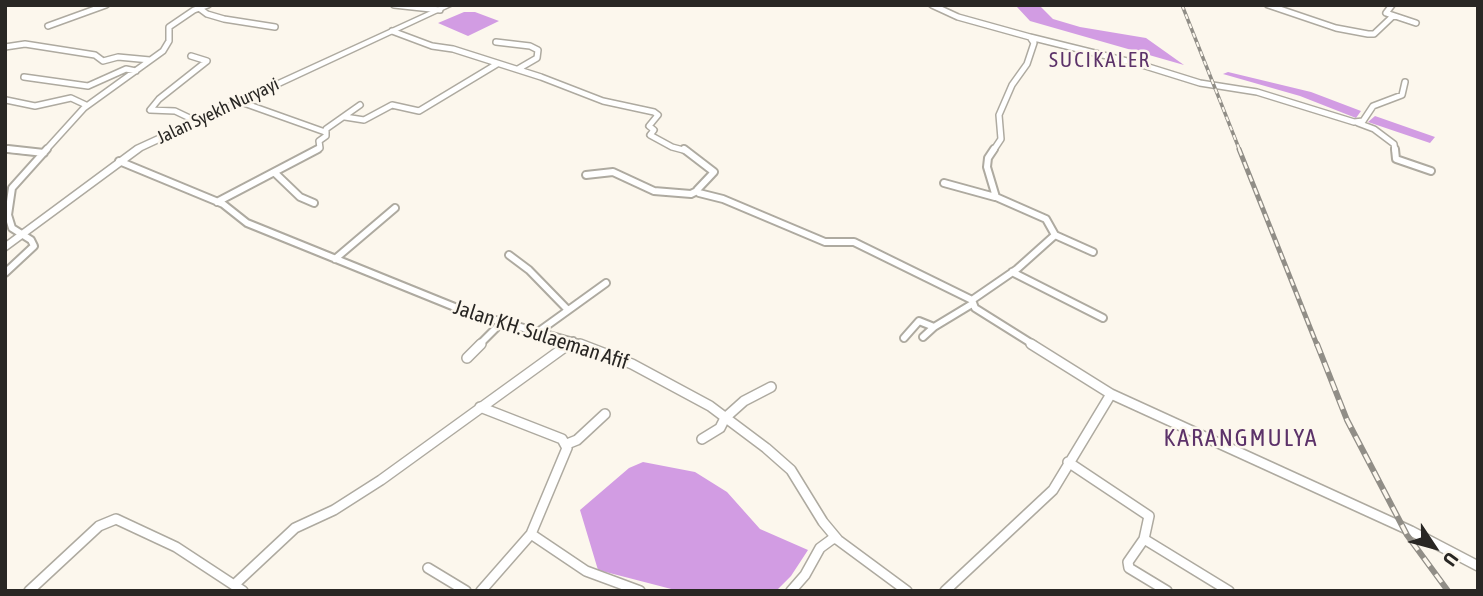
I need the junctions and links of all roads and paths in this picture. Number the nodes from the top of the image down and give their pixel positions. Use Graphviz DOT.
graph roads {
  1 [pos="106,5"];
  2 [pos="208,5"];
  3 [pos="394,5"];
  4 [pos="450,5"];
  5 [pos="932,5"];
  6 [pos="1268,5"];
  7 [pos="1392,5"];
  8 [pos="199,8"];
  9 [pos="440,10"];
  10 [pos="1393,16"];
  11 [pos="1416,23"];
  12 [pos="48,26"];
  13 [pos="275,27"];
  14 [pos="392,31"];
  15 [pos="1030,37"];
  16 [pos="496,42"];
  17 [pos="5,47"];
  18 [pos="1096,53"];
  19 [pos="191,57"];
  20 [pos="1091,58"];
  21 [pos="150,60"];
  22 [pos="497,64"];
  23 [pos="518,69"];
  24 [pos="136,71"];
  25 [pos="24,77"];
  26 [pos="1405,82"];
  27 [pos="6,100"];
  28 [pos="238,101"];
  29 [pos="84,104"];
  30 [pos="360,105"];
  31 [pos="345,117"];
  32 [pos="195,121"];
  33 [pos="1358,123"];
  34 [pos="326,132"];
  35 [pos="5,149"];
  36 [pos="41,153"];
  37 [pos="119,161"];
  38 [pos="1430,171"];
  39 [pos="275,173"];
  40 [pos="586,175"];
  41 [pos="944,183"];
  42 [pos="8,189"];
  43 [pos="697,191"];
  44 [pos="996,197"];
  45 [pos="217,202"];
  46 [pos="314,203"];
  47 [pos="395,208"];
  48 [pos="1055,235"];
  49 [pos="20,236"];
  50 [pos="7,247"];
  51 [pos="1093,252"];
  52 [pos="509,256"];
  53 [pos="335,259"];
  54 [pos="1012,272"];
  55 [pos="5,274"];
  56 [pos="606,283"];
  57 [pos="972,302"];
  58 [pos="568,310"];
  59 [pos="1103,318"];
  60 [pos="502,322"];
  61 [pos="934,327"];
  62 [pos="538,332"];
  63 [pos="923,337"];
  64 [pos="904,338"];
  65 [pos="573,341"];
  66 [pos="467,358"];
  67 [pos="771,387"];
  68 [pos="1111,394"];
  69 [pos="480,407"];
  70 [pos="605,414"];
  71 [pos="725,418"];
  72 [pos="702,439"];
  73 [pos="567,444"];
  74 [pos="1068,462"];
  75 [pos="531,534"];
  76 [pos="835,537"];
  77 [pos="1144,539"];
  78 [pos="1478,566"];
  79 [pos="428,568"];
  80 [pos="238,588"];
  81 [pos="29,591"];
  82 [pos="466,591"];
  83 [pos="481,591"];
  84 [pos="640,591"];
  85 [pos="791,591"];
  86 [pos="907,591"];
  87 [pos="945,591"];
  88 [pos="1167,591"];
  89 [pos="1229,591"];
  1 -- 12 [label="street"];
  2 -- 8 [label="street"];
  3 -- 9 [label="street"];
  4 -- 9 [label="main road, Jalan Syekh Nuryayi"];
  5 -- 15 [label="street"];
  6 -- 10 [label="street"];
  7 -- 10 [label="street"];
  8 -- 13 [label="street"];
  8 -- 21 [label="street"];
  9 -- 14 [label="main road, Jalan Syekh Nuryayi"];
  10 -- 11 [label="street"];
  14 -- 22 [label="street"];
  14 -- 28 [label="main road, Jalan Syekh Nuryayi"];
  15 -- 18 [label="street"];
  15 -- 44 [label="street"];
  16 -- 23 [label="street"];
  17 -- 21 [label="street"];
  18 -- 20 [label="street"];
  18 -- 33 [label="street"];
  19 -- 32 [label="street"];
  21 -- 24 [label="street"];
  22 -- 23 [label="street"];
  22 -- 31 [label="street"];
  23 -- 43 [label="street"];
  24 -- 25 [label="street"];
  24 -- 29 [label="street"];
  26 -- 33 [label="street"];
  27 -- 29 [label="street"];
  28 -- 32 [label="main road, Jalan Syekh Nuryayi"];
  28 -- 34 [label="street"];
  29 -- 36 [label="street"];
  30 -- 31 [label="street"];
  31 -- 34 [label="street"];
  32 -- 37 [label="main road, Jalan Syekh Nuryayi"];
  33 -- 38 [label="street"];
  34 -- 39 [label="street"];
  35 -- 36 [label="street"];
  36 -- 42 [label="street"];
  37 -- 45 [label="street, Jalan KH. Sulaeman Afif"];
  37 -- 49 [label="main road, Jalan Syekh Nuryayi"];
  39 -- 45 [label="street"];
  39 -- 46 [label="street"];
  40 -- 43 [label="street"];
  41 -- 44 [label="street"];
  42 -- 49 [label="street"];
  43 -- 57 [label="street"];
  44 -- 48 [label="street"];
  45 -- 53 [label="street, Jalan KH. Sulaeman Afif"];
  47 -- 53 [label="street"];
  48 -- 51 [label="street"];
  48 -- 54 [label="street"];
  49 -- 50 [label="main road, Jalan Syekh Nuryayi"];
  49 -- 55 [label="street"];
  52 -- 58 [label="street"];
  53 -- 60 [label="street, Jalan KH. Sulaeman Afif"];
  54 -- 57 [label="street"];
  54 -- 59 [label="street"];
  56 -- 58 [label="street"];
  57 -- 61 [label="street"];
  57 -- 68 [label="street"];
  58 -- 62 [label="street"];
  60 -- 62 [label="street, Jalan KH. Sulaeman Afif"];
  60 -- 66 [label="street"];
  61 -- 63 [label="street"];
  61 -- 64 [label="street"];
  62 -- 65 [label="street, Jalan KH. Sulaeman Afif"];
  65 -- 69 [label="street"];
  65 -- 71 [label="street, Jalan KH. Sulaeman Afif"];
  67 -- 71 [label="street"];
  68 -- 74 [label="street"];
  68 -- 78 [label="street"];
  69 -- 73 [label="street"];
  69 -- 80 [label="street"];
  70 -- 73 [label="street"];
  71 -- 72 [label="street"];
  71 -- 76 [label="street, Jalan KH. Sulaeman Afif"];
  73 -- 75 [label="street"];
  74 -- 77 [label="street"];
  74 -- 87 [label="street"];
  75 -- 83 [label="street"];
  75 -- 84 [label="street"];
  76 -- 85 [label="street"];
  76 -- 86 [label="street, Jalan KH. Sulaeman Afif"];
  77 -- 88 [label="street"];
  77 -- 89 [label="street"];
  79 -- 82 [label="street"];
  80 -- 81 [label="street"];
}
